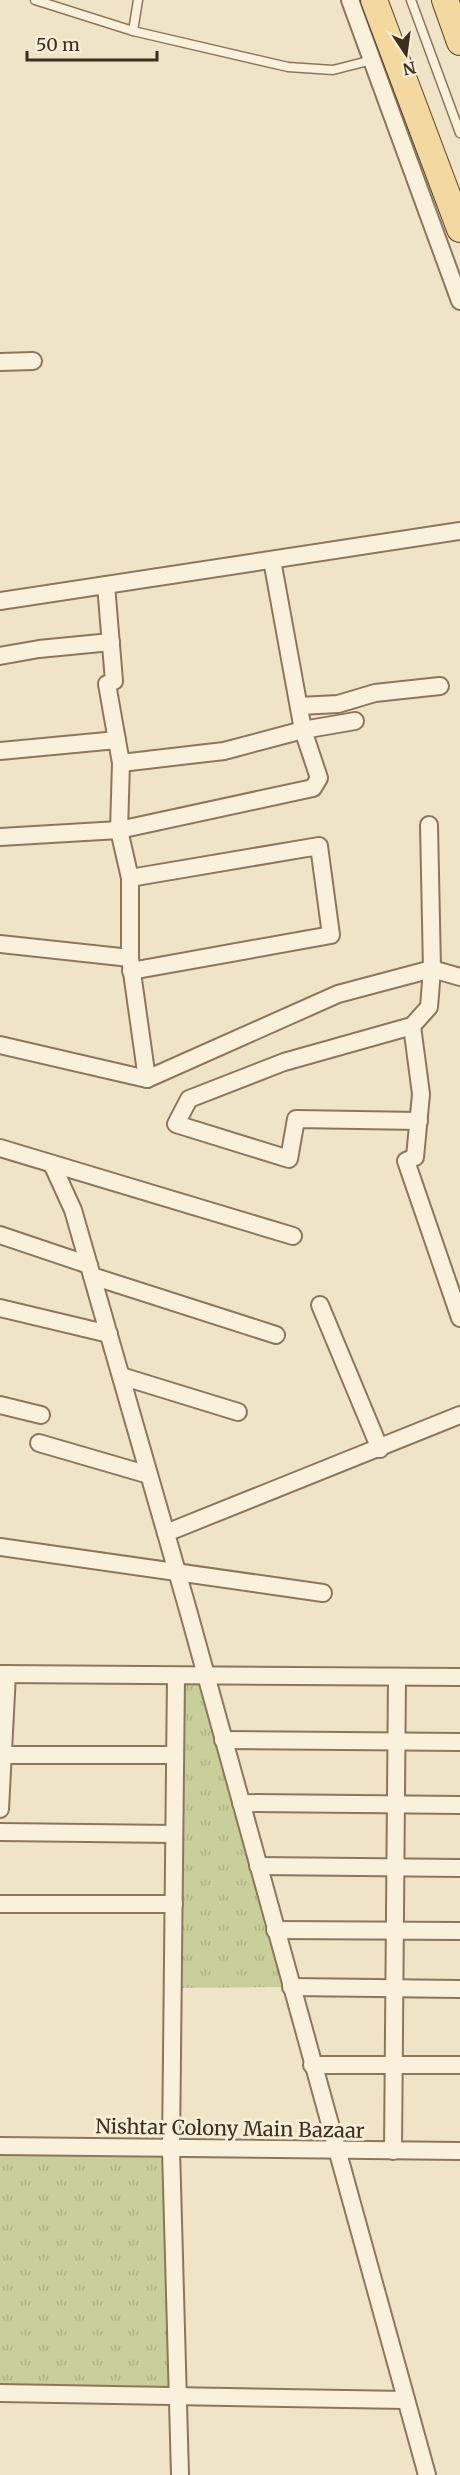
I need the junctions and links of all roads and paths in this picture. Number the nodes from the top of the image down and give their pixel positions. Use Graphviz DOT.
graph roads {
  1 [pos="35,0"];
  2 [pos="138,0"];
  3 [pos="350,0"];
  4 [pos="374,0"];
  5 [pos="411,0"];
  6 [pos="445,0"];
  7 [pos="133,31"];
  8 [pos="460,42"];
  9 [pos="372,60"];
  10 [pos="460,133"];
  11 [pos="460,229"];
  12 [pos="460,301"];
  13 [pos="0,362"];
  14 [pos="33,362"];
  15 [pos="460,531"];
  16 [pos="273,560"];
  17 [pos="106,585"];
  18 [pos="0,601"];
  19 [pos="111,642"];
  20 [pos="0,656"];
  21 [pos="440,686"];
  22 [pos="299,706"];
  23 [pos="355,721"];
  24 [pos="303,730"];
  25 [pos="117,740"];
  26 [pos="0,751"];
  27 [pos="121,763"];
  28 [pos="429,825"];
  29 [pos="119,830"];
  30 [pos="0,837"];
  31 [pos="130,878"];
  32 [pos="0,944"];
  33 [pos="130,965"];
  34 [pos="432,969"];
  35 [pos="460,977"];
  36 [pos="412,1026"];
  37 [pos="0,1045"];
  38 [pos="147,1079"];
  39 [pos="419,1121"];
  40 [pos="0,1148"];
  41 [pos="52,1164"];
  42 [pos="0,1235"];
  43 [pos="293,1236"];
  44 [pos="90,1270"];
  45 [pos="454,1289"];
  46 [pos="320,1305"];
  47 [pos="0,1308"];
  48 [pos="460,1318"];
  49 [pos="109,1334"];
  50 [pos="276,1335"];
  51 [pos="121,1376"];
  52 [pos="0,1405"];
  53 [pos="238,1412"];
  54 [pos="41,1415"];
  55 [pos="460,1415"];
  56 [pos="39,1443"];
  57 [pos="380,1449"];
  58 [pos="149,1474"];
  59 [pos="166,1533"];
  60 [pos="0,1547"];
  61 [pos="177,1570"];
  62 [pos="323,1593"];
  63 [pos="3,1674"];
  64 [pos="176,1677"];
  65 [pos="206,1677"];
  66 [pos="397,1677"];
  67 [pos="460,1677"];
  68 [pos="223,1740"];
  69 [pos="397,1741"];
  70 [pos="460,1742"];
  71 [pos="2,1755"];
  72 [pos="175,1755"];
  73 [pos="241,1803"];
  74 [pos="396,1804"];
  75 [pos="460,1805"];
  76 [pos="0,1809"];
  77 [pos="0,1832"];
  78 [pos="174,1834"];
  79 [pos="258,1866"];
  80 [pos="394,1867"];
  81 [pos="460,1868"];
  82 [pos="0,1904"];
  83 [pos="174,1904"];
  84 [pos="275,1930"];
  85 [pos="394,1930"];
  86 [pos="460,1931"];
  87 [pos="291,1987"];
  88 [pos="393,1988"];
  89 [pos="460,1989"];
  90 [pos="393,2064"];
  91 [pos="312,2065"];
  92 [pos="460,2065"];
  93 [pos="0,2146"];
  94 [pos="171,2149"];
  95 [pos="336,2151"];
  96 [pos="393,2151"];
  97 [pos="460,2151"];
  98 [pos="0,2393"];
  99 [pos="180,2397"];
  100 [pos="406,2400"];
  101 [pos="180,2475"];
  102 [pos="427,2475"];
  1 -- 7 [label="lane"];
  2 -- 7 [label="lane"];
  3 -- 9 [label="street"];
  4 -- 11 [label="main road"];
  5 -- 10 [label="lane"];
  6 -- 8 [label="main road"];
  7 -- 9 [label="lane"];
  9 -- 12 [label="street"];
  13 -- 14 [label="street"];
  15 -- 16 [label="street"];
  16 -- 17 [label="street"];
  16 -- 22 [label="street"];
  17 -- 18 [label="street"];
  17 -- 19 [label="street"];
  19 -- 20 [label="street"];
  19 -- 25 [label="street"];
  21 -- 22 [label="street"];
  22 -- 24 [label="street"];
  23 -- 24 [label="street"];
  24 -- 27 [label="street"];
  24 -- 29 [label="street"];
  25 -- 26 [label="street"];
  25 -- 27 [label="street"];
  27 -- 29 [label="street"];
  28 -- 34 [label="street"];
  29 -- 30 [label="street"];
  29 -- 31 [label="street"];
  31 -- 33 [label="street"];
  31 -- 33 [label="street"];
  32 -- 33 [label="street"];
  33 -- 38 [label="street"];
  34 -- 35 [label="street"];
  34 -- 36 [label="street"];
  34 -- 38 [label="street"];
  36 -- 39 [label="street"];
  36 -- 39 [label="street"];
  37 -- 38 [label="street"];
  39 -- 45 [label="street"];
  40 -- 41 [label="street"];
  41 -- 43 [label="street"];
  41 -- 44 [label="street"];
  42 -- 44 [label="street"];
  44 -- 49 [label="street"];
  44 -- 50 [label="street"];
  45 -- 48 [label="street"];
  46 -- 57 [label="street"];
  47 -- 49 [label="street"];
  49 -- 51 [label="street"];
  51 -- 53 [label="street"];
  51 -- 58 [label="street"];
  52 -- 54 [label="street"];
  55 -- 57 [label="street"];
  56 -- 58 [label="street"];
  57 -- 59 [label="street"];
  58 -- 59 [label="street"];
  59 -- 61 [label="street"];
  60 -- 61 [label="street"];
  61 -- 62 [label="street"];
  61 -- 65 [label="street"];
  63 -- 64 [label="street"];
  63 -- 71 [label="street"];
  64 -- 65 [label="street"];
  64 -- 72 [label="street"];
  65 -- 66 [label="street"];
  65 -- 68 [label="street"];
  66 -- 67 [label="street"];
  66 -- 69 [label="street"];
  68 -- 69 [label="street"];
  68 -- 73 [label="street"];
  69 -- 70 [label="street"];
  69 -- 74 [label="street"];
  71 -- 72 [label="street"];
  71 -- 76 [label="street"];
  72 -- 78 [label="street"];
  73 -- 74 [label="street"];
  73 -- 79 [label="street"];
  74 -- 75 [label="street"];
  74 -- 80 [label="street"];
  77 -- 78 [label="street"];
  78 -- 83 [label="street"];
  79 -- 80 [label="street"];
  79 -- 84 [label="street"];
  80 -- 81 [label="street"];
  80 -- 85 [label="street"];
  82 -- 83 [label="street"];
  83 -- 94 [label="street"];
  84 -- 85 [label="street"];
  84 -- 87 [label="street"];
  85 -- 86 [label="street"];
  85 -- 88 [label="street"];
  87 -- 88 [label="street"];
  87 -- 91 [label="street"];
  88 -- 89 [label="street"];
  88 -- 90 [label="street"];
  90 -- 91 [label="street"];
  90 -- 92 [label="street"];
  90 -- 96 [label="street"];
  91 -- 95 [label="street"];
  93 -- 94 [label="street, Nishtar Colony Main Bazaar"];
  94 -- 95 [label="street, Nishtar Colony Main Bazaar"];
  94 -- 99 [label="street"];
  95 -- 96 [label="street, Nishtar Colony Main Bazaar"];
  95 -- 100 [label="street"];
  96 -- 97 [label="street, Nishtar Colony Main Bazaar"];
  98 -- 99 [label="street"];
  99 -- 100 [label="street"];
  99 -- 101 [label="street"];
  100 -- 102 [label="street"];
}
